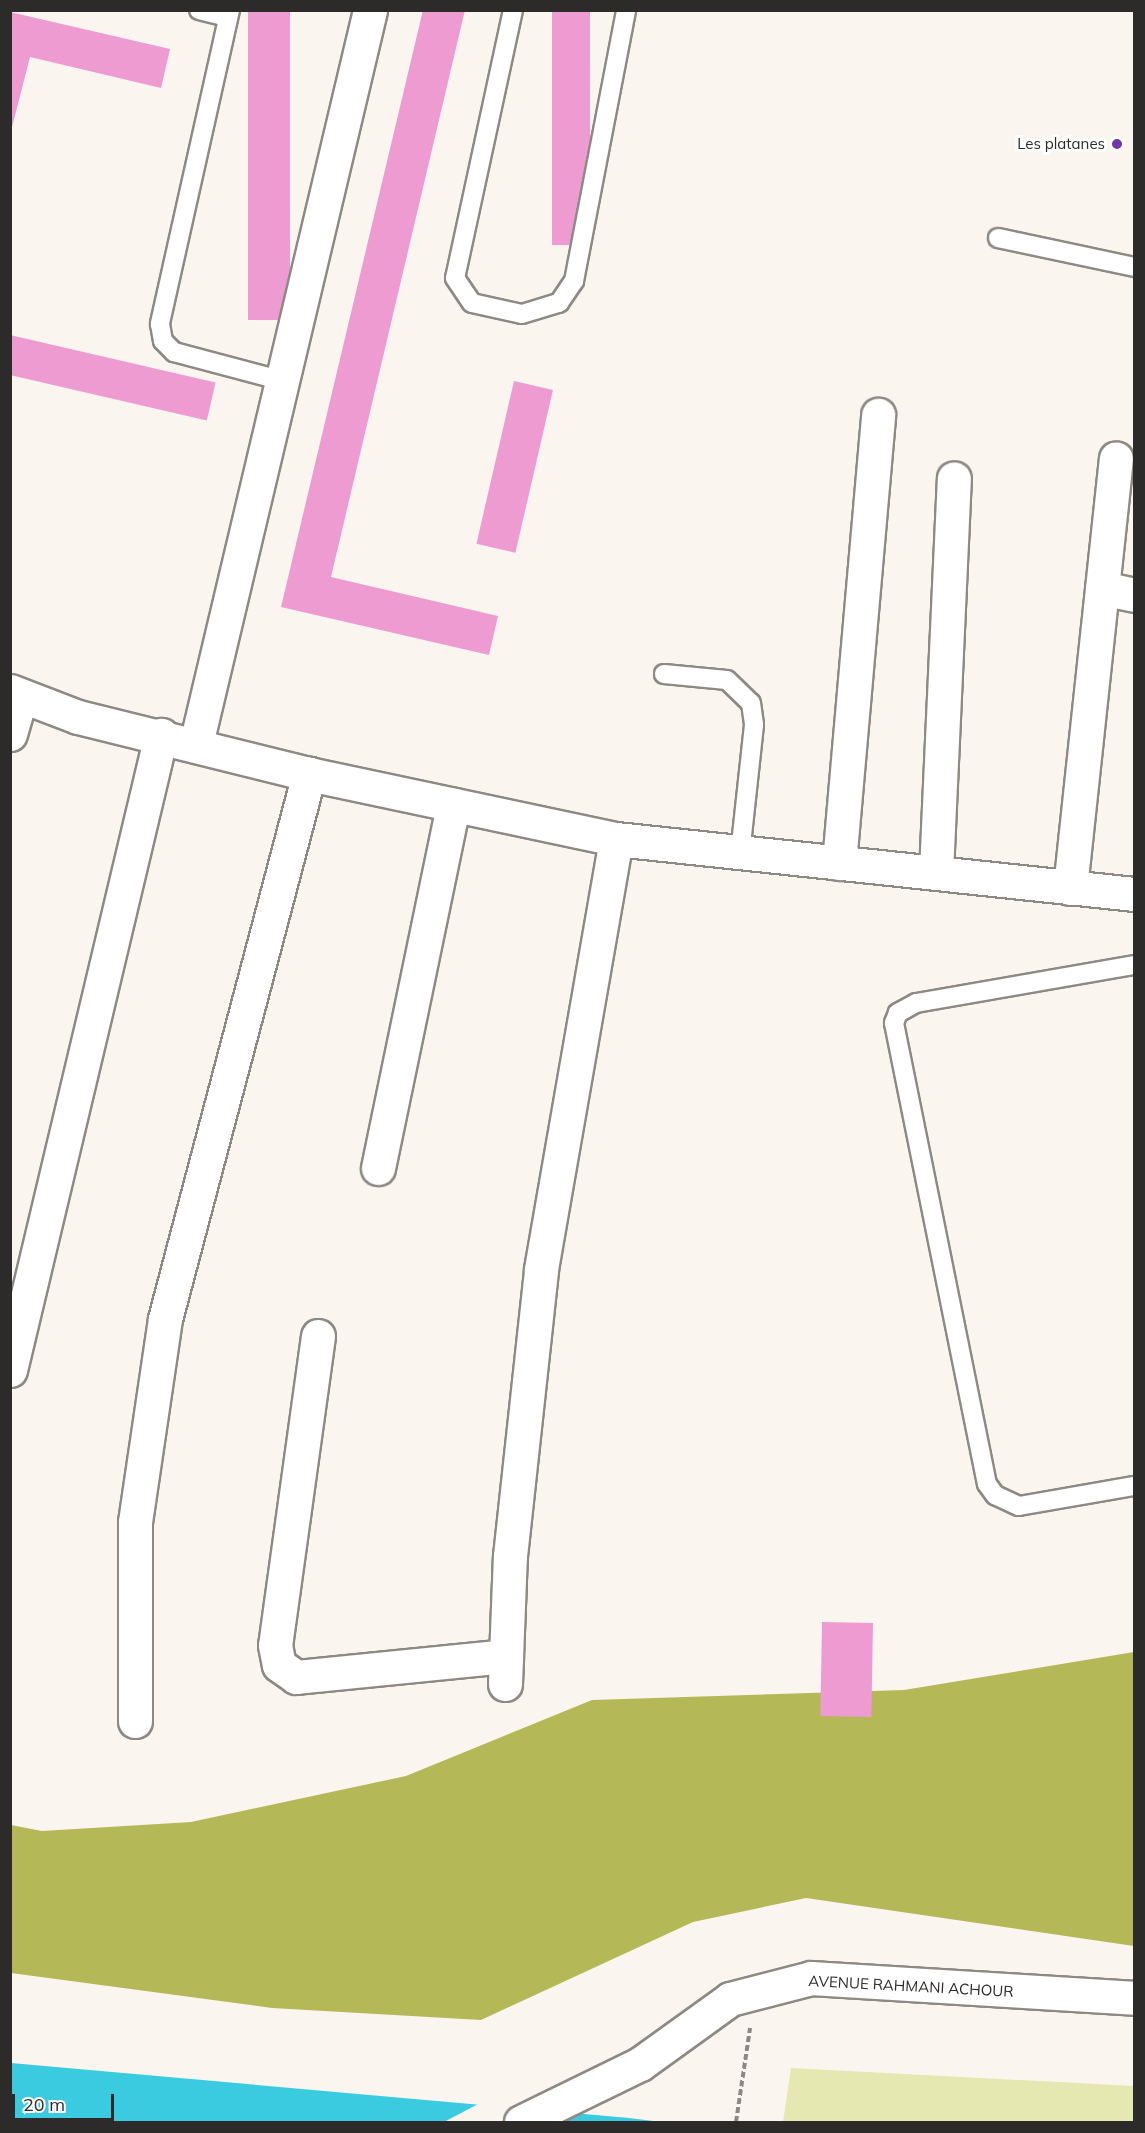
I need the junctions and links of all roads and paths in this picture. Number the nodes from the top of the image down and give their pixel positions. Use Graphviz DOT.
graph roads {
  1 [pos="199,10"];
  2 [pos="370,10"];
  3 [pos="513,10"];
  4 [pos="626,10"];
  5 [pos="229,14"];
  6 [pos="998,238"];
  7 [pos="1134,267"];
  8 [pos="283,381"];
  9 [pos="878,415"];
  10 [pos="1116,458"];
  11 [pos="954,478"];
  12 [pos="1102,588"];
  13 [pos="1134,595"];
  14 [pos="664,674"];
  15 [pos="16,694"];
  16 [pos="10,734"];
  17 [pos="161,735"];
  18 [pos="196,744"];
  19 [pos="309,774"];
  20 [pos="453,805"];
  21 [pos="616,839"];
  22 [pos="740,854"];
  23 [pos="839,863"];
  24 [pos="936,872"];
  25 [pos="1070,888"];
  26 [pos="1134,894"];
  27 [pos="1134,965"];
  28 [pos="378,1168"];
  29 [pos="318,1336"];
  30 [pos="10,1370"];
  31 [pos="1134,1486"];
  32 [pos="135,1721"];
  33 [pos="1134,1998"];
  34 [pos="750,2027"];
  35 [pos="521,2122"];
  36 [pos="736,2122"];
  1 -- 5 [label="lane"];
  2 -- 8 [label="street"];
  3 -- 4 [label="lane"];
  5 -- 8 [label="lane"];
  6 -- 7 [label="lane"];
  8 -- 18 [label="street"];
  9 -- 23 [label="street"];
  10 -- 12 [label="street"];
  11 -- 24 [label="street"];
  12 -- 13 [label="street"];
  12 -- 25 [label="street"];
  14 -- 22 [label="lane"];
  15 -- 16 [label="street"];
  15 -- 17 [label="street"];
  17 -- 18 [label="street"];
  17 -- 30 [label="street"];
  18 -- 19 [label="street"];
  19 -- 20 [label="street"];
  19 -- 32 [label="street"];
  20 -- 21 [label="street"];
  20 -- 28 [label="street"];
  21 -- 22 [label="street"];
  21 -- 29 [label="street"];
  22 -- 23 [label="street"];
  23 -- 24 [label="street"];
  24 -- 25 [label="street"];
  25 -- 26 [label="street"];
  27 -- 31 [label="lane"];
  33 -- 35 [label="street, AVENUE RAHMANI ACHOUR"];
  34 -- 36 [label="path"];
}
